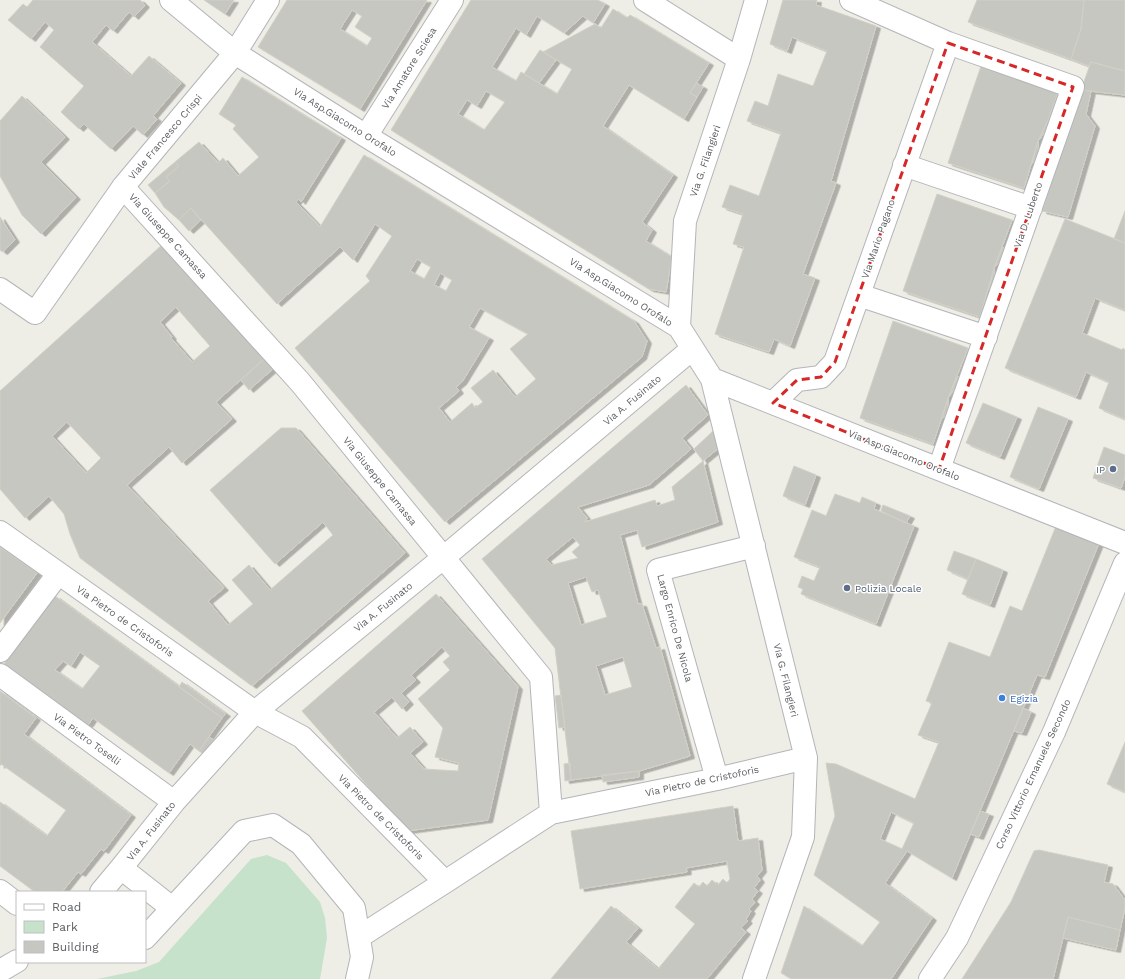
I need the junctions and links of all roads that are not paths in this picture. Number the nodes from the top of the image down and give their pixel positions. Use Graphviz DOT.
graph roads {
  1 [pos="171,0"];
  2 [pos="268,0"];
  3 [pos="452,0"];
  4 [pos="645,0"];
  5 [pos="756,0"];
  6 [pos="851,0"];
  7 [pos="948,43"];
  8 [pos="235,53"];
  9 [pos="739,59"];
  10 [pos="366,136"];
  11 [pos="904,166"];
  12 [pos="123,188"];
  13 [pos="1031,208"];
  14 [pos="0,289"];
  15 [pos="859,295"];
  16 [pos="679,327"];
  17 [pos="986,337"];
  18 [pos="692,349"];
  19 [pos="712,379"];
  20 [pos="773,403"];
  21 [pos="939,469"];
  22 [pos="0,532"];
  23 [pos="1125,543"];
  24 [pos="754,546"];
  25 [pos="443,558"];
  26 [pos="1125,563"];
  27 [pos="58,574"];
  28 [pos="0,651"];
  29 [pos="0,675"];
  30 [pos="255,712"];
  31 [pos="806,758"];
  32 [pos="717,779"];
  33 [pos="174,802"];
  34 [pos="551,813"];
  35 [pos="122,868"];
  36 [pos="445,882"];
  37 [pos="0,891"];
  38 [pos="101,891"];
  39 [pos="16,903"];
  40 [pos="172,908"];
  41 [pos="146,937"];
  42 [pos="359,938"];
  43 [pos="16,962"];
  44 [pos="0,971"];
  45 [pos="357,979"];
  46 [pos="754,979"];
  47 [pos="930,979"];
  1 -- 8 [label="street, Via Asp.Giacomo Orofalo"];
  2 -- 8 [label="street, Viale Francesco Crispi"];
  3 -- 10 [label="street, Via Amatore Sciesa"];
  4 -- 9 [label="street"];
  5 -- 9 [label="street, Via G. Filangieri"];
  6 -- 7 [label="street"];
  7 -- 11 [label="street, Via Mario Pagano"];
  7 -- 13 [label="street, Via D. Luberto"];
  8 -- 10 [label="street, Via Asp.Giacomo Orofalo"];
  8 -- 12 [label="street, Viale Francesco Crispi"];
  9 -- 16 [label="street, Via G. Filangieri"];
  10 -- 16 [label="street, Via Asp.Giacomo Orofalo"];
  11 -- 13 [label="street"];
  11 -- 15 [label="street, Via Mario Pagano"];
  12 -- 14 [label="street, Viale Francesco Crispi"];
  12 -- 25 [label="street, Via Giuseppe Camassa"];
  13 -- 17 [label="street, Via D. Luberto"];
  15 -- 17 [label="street"];
  15 -- 20 [label="street, Via Mario Pagano"];
  16 -- 18 [label="street, Via Asp.Giacomo Orofalo"];
  17 -- 21 [label="street, Via D. Luberto"];
  18 -- 19 [label="street, Via Asp.Giacomo Orofalo"];
  18 -- 25 [label="street, Via A. Fusinato"];
  19 -- 20 [label="street, Via Asp.Giacomo Orofalo"];
  19 -- 24 [label="street, Via G. Filangieri"];
  20 -- 21 [label="street, Via Asp.Giacomo Orofalo"];
  21 -- 23 [label="street, Via Asp.Giacomo Orofalo"];
  22 -- 27 [label="street, Via Pietro de Cristoforis"];
  24 -- 31 [label="street, Via G. Filangieri"];
  24 -- 32 [label="street, Largo Enrico De Nicola"];
  25 -- 30 [label="street, Via A. Fusinato"];
  25 -- 34 [label="street, Via Giuseppe Camassa"];
  26 -- 47 [label="street, Corso Vittorio Emanuele Secondo"];
  27 -- 28 [label="street"];
  27 -- 30 [label="street, Via Pietro de Cristoforis"];
  29 -- 33 [label="street, Via Pietro Toselli"];
  30 -- 33 [label="street, Via A. Fusinato"];
  30 -- 36 [label="street, Via Pietro de Cristoforis"];
  31 -- 32 [label="street, Via Pietro de Cristoforis"];
  31 -- 46 [label="street, Via G. Filangieri"];
  32 -- 34 [label="street, Via Pietro de Cristoforis"];
  33 -- 35 [label="street, Via A. Fusinato"];
  34 -- 36 [label="street, Via Pietro de Cristoforis"];
  35 -- 38 [label="street, Via A. Fusinato"];
  35 -- 40 [label="street"];
  36 -- 42 [label="street"];
  37 -- 39 [label="street"];
  40 -- 41 [label="street"];
  40 -- 42 [label="street"];
  42 -- 45 [label="street"];
  43 -- 44 [label="street"];
}
